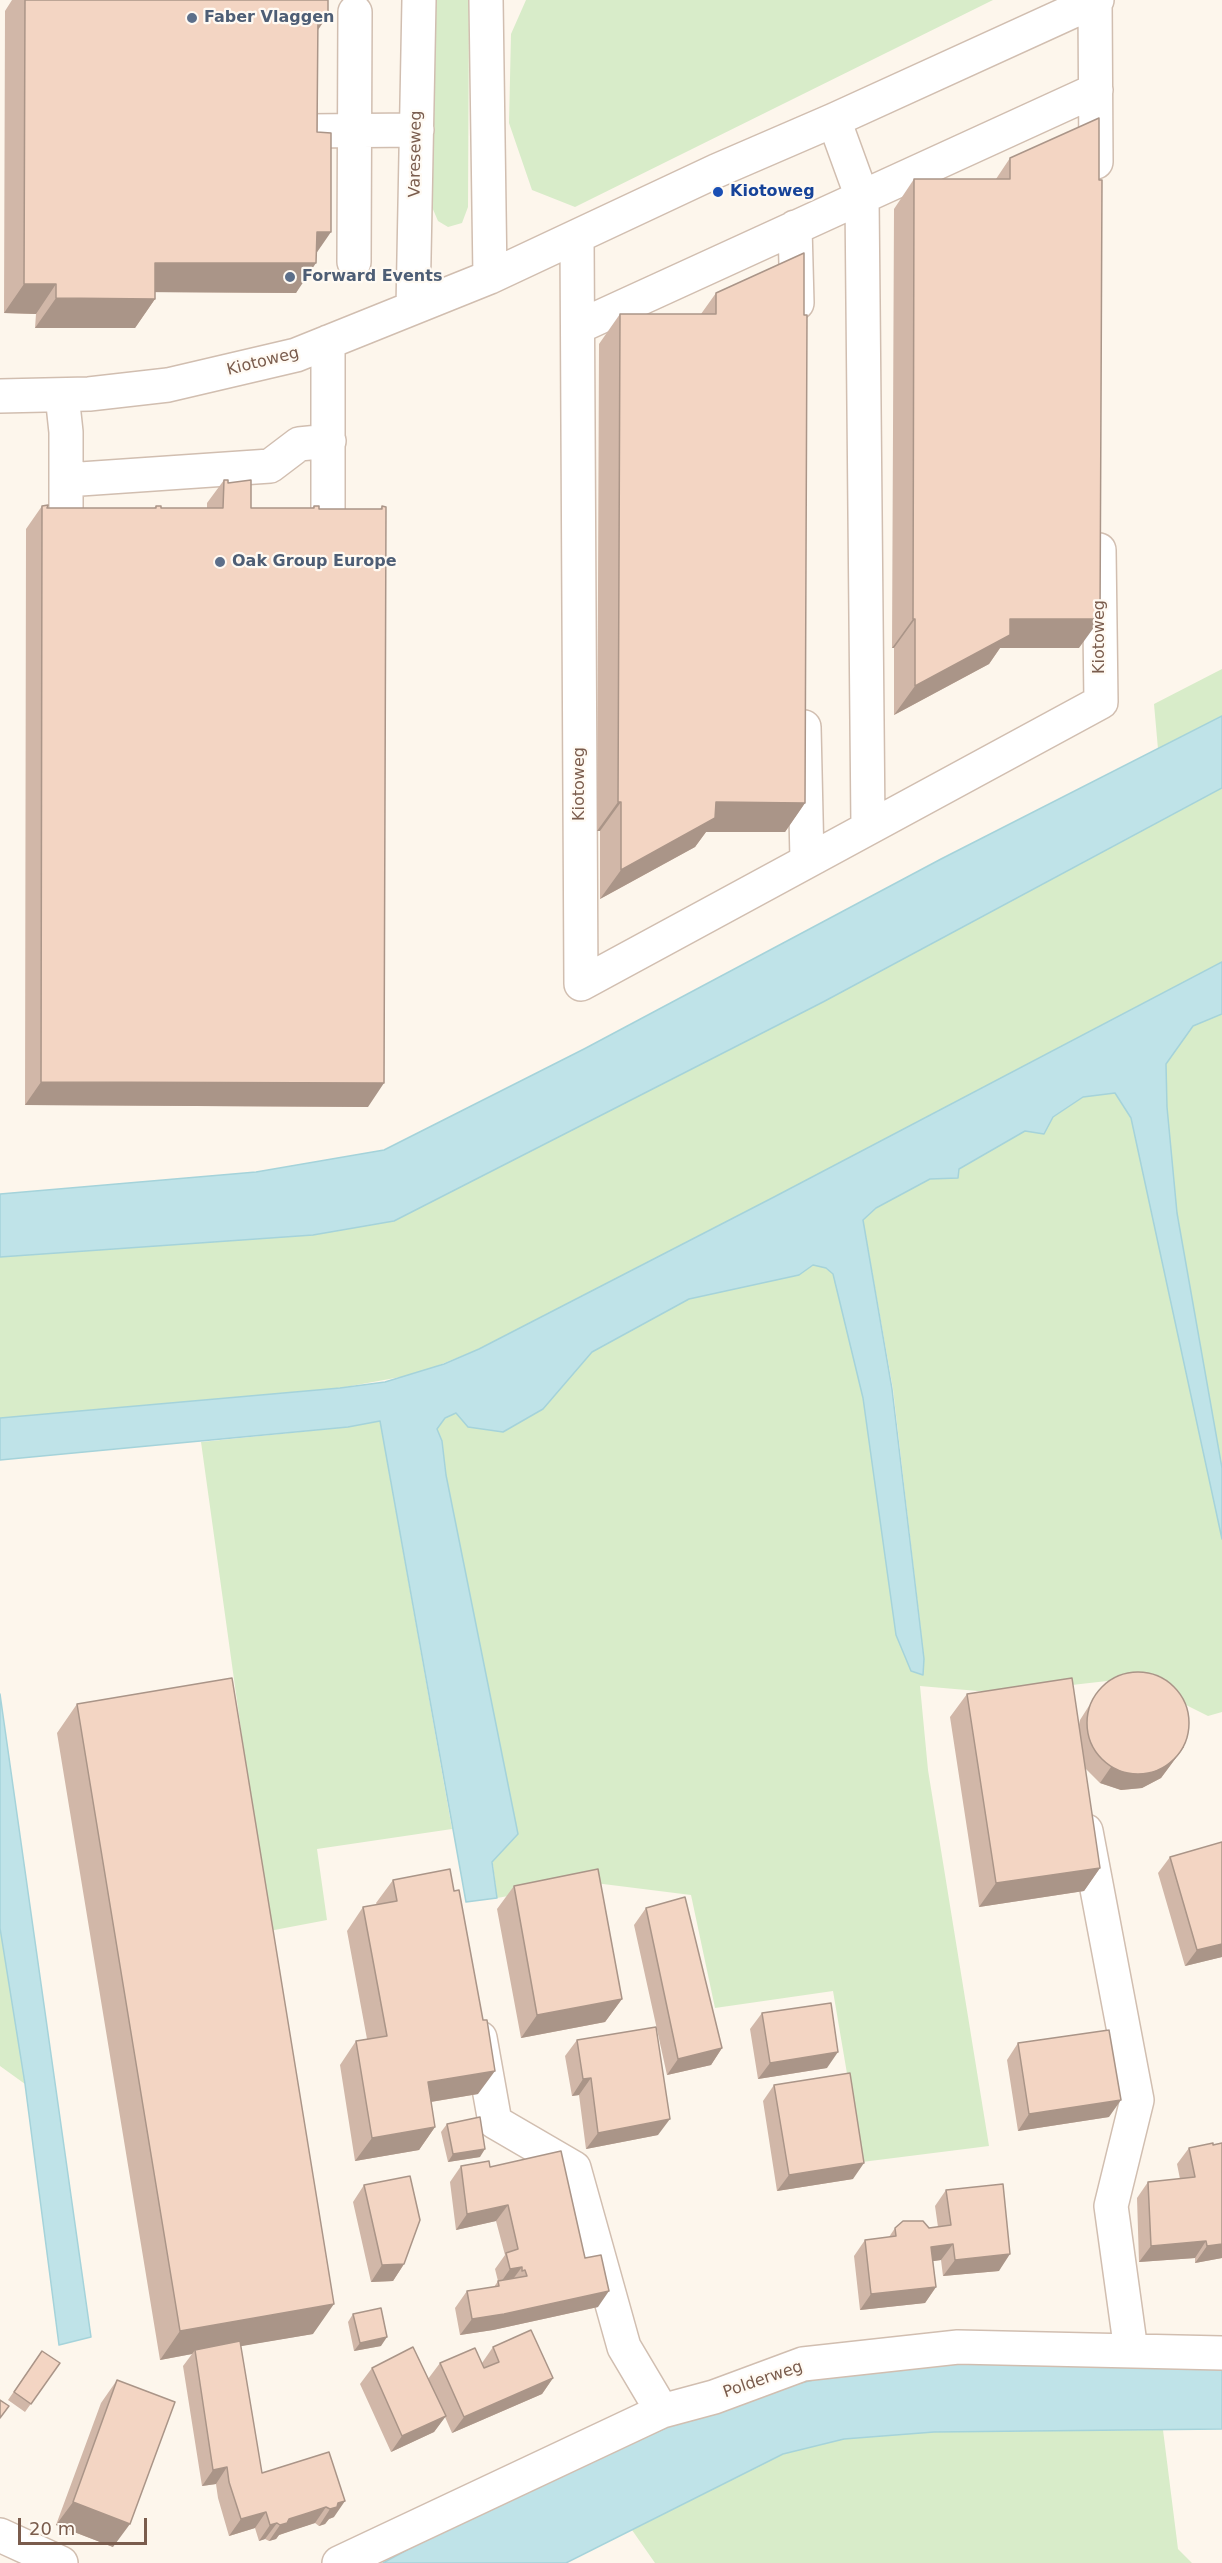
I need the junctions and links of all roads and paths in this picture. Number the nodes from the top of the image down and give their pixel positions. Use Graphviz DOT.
graph roads {
  1 [pos="419,0"];
  2 [pos="486,0"];
  3 [pos="1096,0"];
  4 [pos="356,12"];
  5 [pos="1095,90"];
  6 [pos="834,120"];
  7 [pos="355,130"];
  8 [pos="417,130"];
  9 [pos="308,131"];
  10 [pos="1096,196"];
  11 [pos="862,197"];
  12 [pos="795,227"];
  13 [pos="577,237"];
  14 [pos="354,262"];
  15 [pos="490,277"];
  16 [pos="413,308"];
  17 [pos="578,327"];
  18 [pos="797,335"];
  19 [pos="328,342"];
  20 [pos="62,395"];
  21 [pos="0,396"];
  22 [pos="329,441"];
  23 [pos="66,480"];
  24 [pos="66,523"];
  25 [pos="328,523"];
  26 [pos="1099,526"];
  27 [pos="804,693"];
  28 [pos="868,828"];
  29 [pos="807,860"];
  30 [pos="1079,1799"];
  31 [pos="475,2006"];
  32 [pos="1131,2351"];
  33 [pos="1222,2353"];
  34 [pos="662,2411"];
  35 [pos="0,2535"];
  36 [pos="61,2563"];
  37 [pos="339,2563"];
  1 -- 8 [label="street, Vareseweg"];
  2 -- 15 [label="street"];
  3 -- 5 [label="street, Kiotoweg"];
  3 -- 6 [label="street, Kiotoweg"];
  4 -- 7 [label="street"];
  5 -- 10 [label="street, Kiotoweg"];
  5 -- 11 [label="street"];
  6 -- 11 [label="street"];
  6 -- 13 [label="street, Kiotoweg"];
  7 -- 8 [label="street"];
  7 -- 9 [label="street"];
  7 -- 14 [label="street"];
  8 -- 16 [label="street, Vareseweg"];
  11 -- 12 [label="street"];
  11 -- 28 [label="street"];
  12 -- 17 [label="street"];
  12 -- 18 [label="street"];
  13 -- 15 [label="street, Kiotoweg"];
  13 -- 17 [label="street, Kiotoweg"];
  15 -- 16 [label="street, Kiotoweg"];
  16 -- 19 [label="street, Kiotoweg"];
  17 -- 29 [label="street, Kiotoweg"];
  19 -- 20 [label="street, Kiotoweg"];
  19 -- 22 [label="street"];
  20 -- 21 [label="street, Kiotoweg"];
  20 -- 23 [label="street"];
  22 -- 23 [label="street"];
  22 -- 25 [label="street"];
  23 -- 24 [label="street"];
  26 -- 28 [label="street, Kiotoweg"];
  27 -- 29 [label="street"];
  28 -- 29 [label="street, Kiotoweg"];
  30 -- 32 [label="street"];
  31 -- 34 [label="street"];
  32 -- 33 [label="street, Polderweg"];
  32 -- 34 [label="street, Polderweg"];
  34 -- 37 [label="street, Polderweg"];
  35 -- 36 [label="street"];
}
